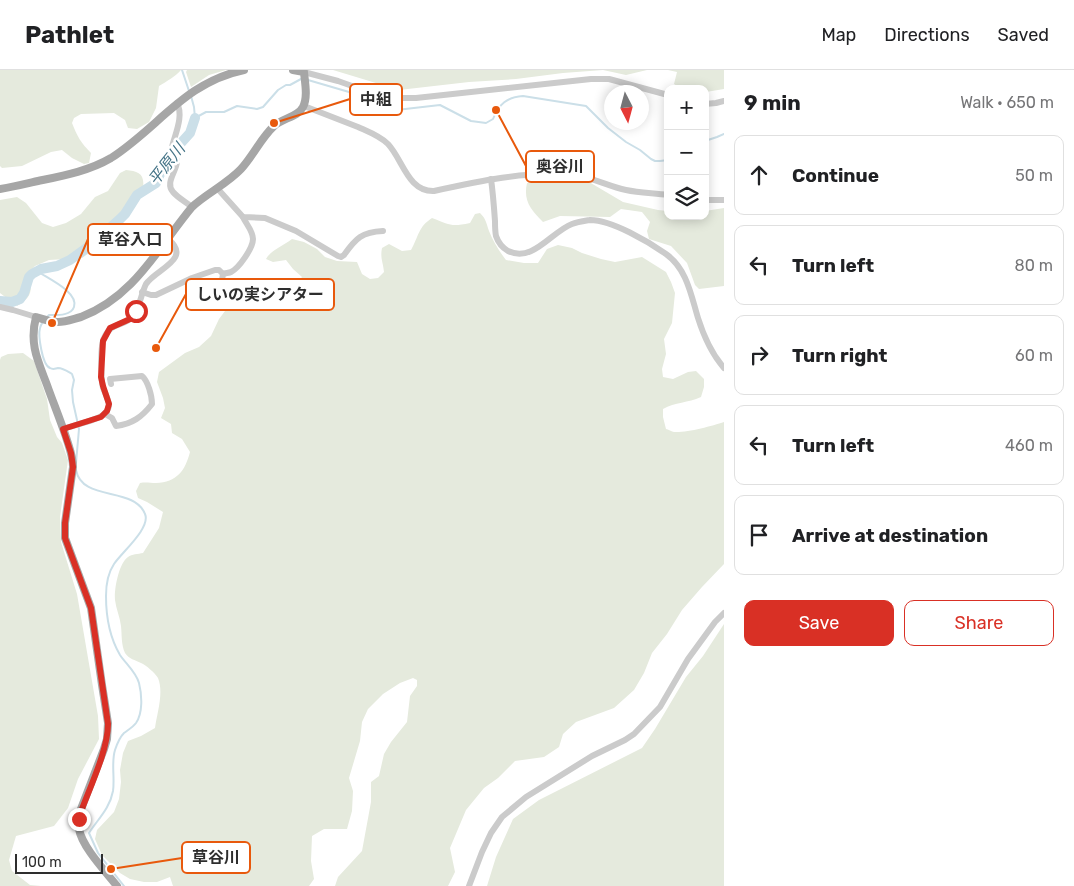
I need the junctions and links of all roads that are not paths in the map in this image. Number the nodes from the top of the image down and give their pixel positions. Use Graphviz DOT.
graph roads {
  1 [pos="244,70"];
  2 [pos="298,71"];
  3 [pos="664,94"];
  4 [pos="724,101"];
  5 [pos="177,104"];
  6 [pos="709,104"];
  7 [pos="304,106"];
  8 [pos="491,180"];
  9 [pos="217,188"];
  10 [pos="0,189"];
  11 [pos="664,195"];
  12 [pos="709,200"];
  13 [pos="724,200"];
  14 [pos="192,207"];
  15 [pos="243,217"];
  16 [pos="383,231"];
  17 [pos="168,239"];
  18 [pos="223,274"];
  19 [pos="217,291"];
  20 [pos="142,292"];
  21 [pos="0,307"];
  22 [pos="41,319"];
  23 [pos="724,368"];
  24 [pos="111,384"];
  25 [pos="105,414"];
  26 [pos="63,429"];
  27 [pos="724,613"];
  28 [pos="117,886"];
  29 [pos="469,886"];
  1 -- 5 [label="main road"];
  2 -- 3 [label="street"];
  2 -- 7 [label="main road"];
  4 -- 6 [label="street"];
  5 -- 10 [label="main road"];
  5 -- 14 [label="street"];
  7 -- 8 [label="street"];
  7 -- 9 [label="main road"];
  8 -- 11 [label="street"];
  8 -- 23 [label="street"];
  9 -- 14 [label="main road"];
  9 -- 15 [label="street"];
  12 -- 13 [label="street"];
  14 -- 17 [label="main road"];
  15 -- 16 [label="street"];
  15 -- 18 [label="street"];
  17 -- 20 [label="street"];
  17 -- 22 [label="main road"];
  18 -- 19 [label="street"];
  18 -- 20 [label="street"];
  20 -- 25 [label="street"];
  21 -- 22 [label="street"];
  22 -- 26 [label="main road"];
  24 -- 25 [label="street"];
  25 -- 26 [label="street"];
  26 -- 28 [label="main road"];
  27 -- 29 [label="street"];
}
